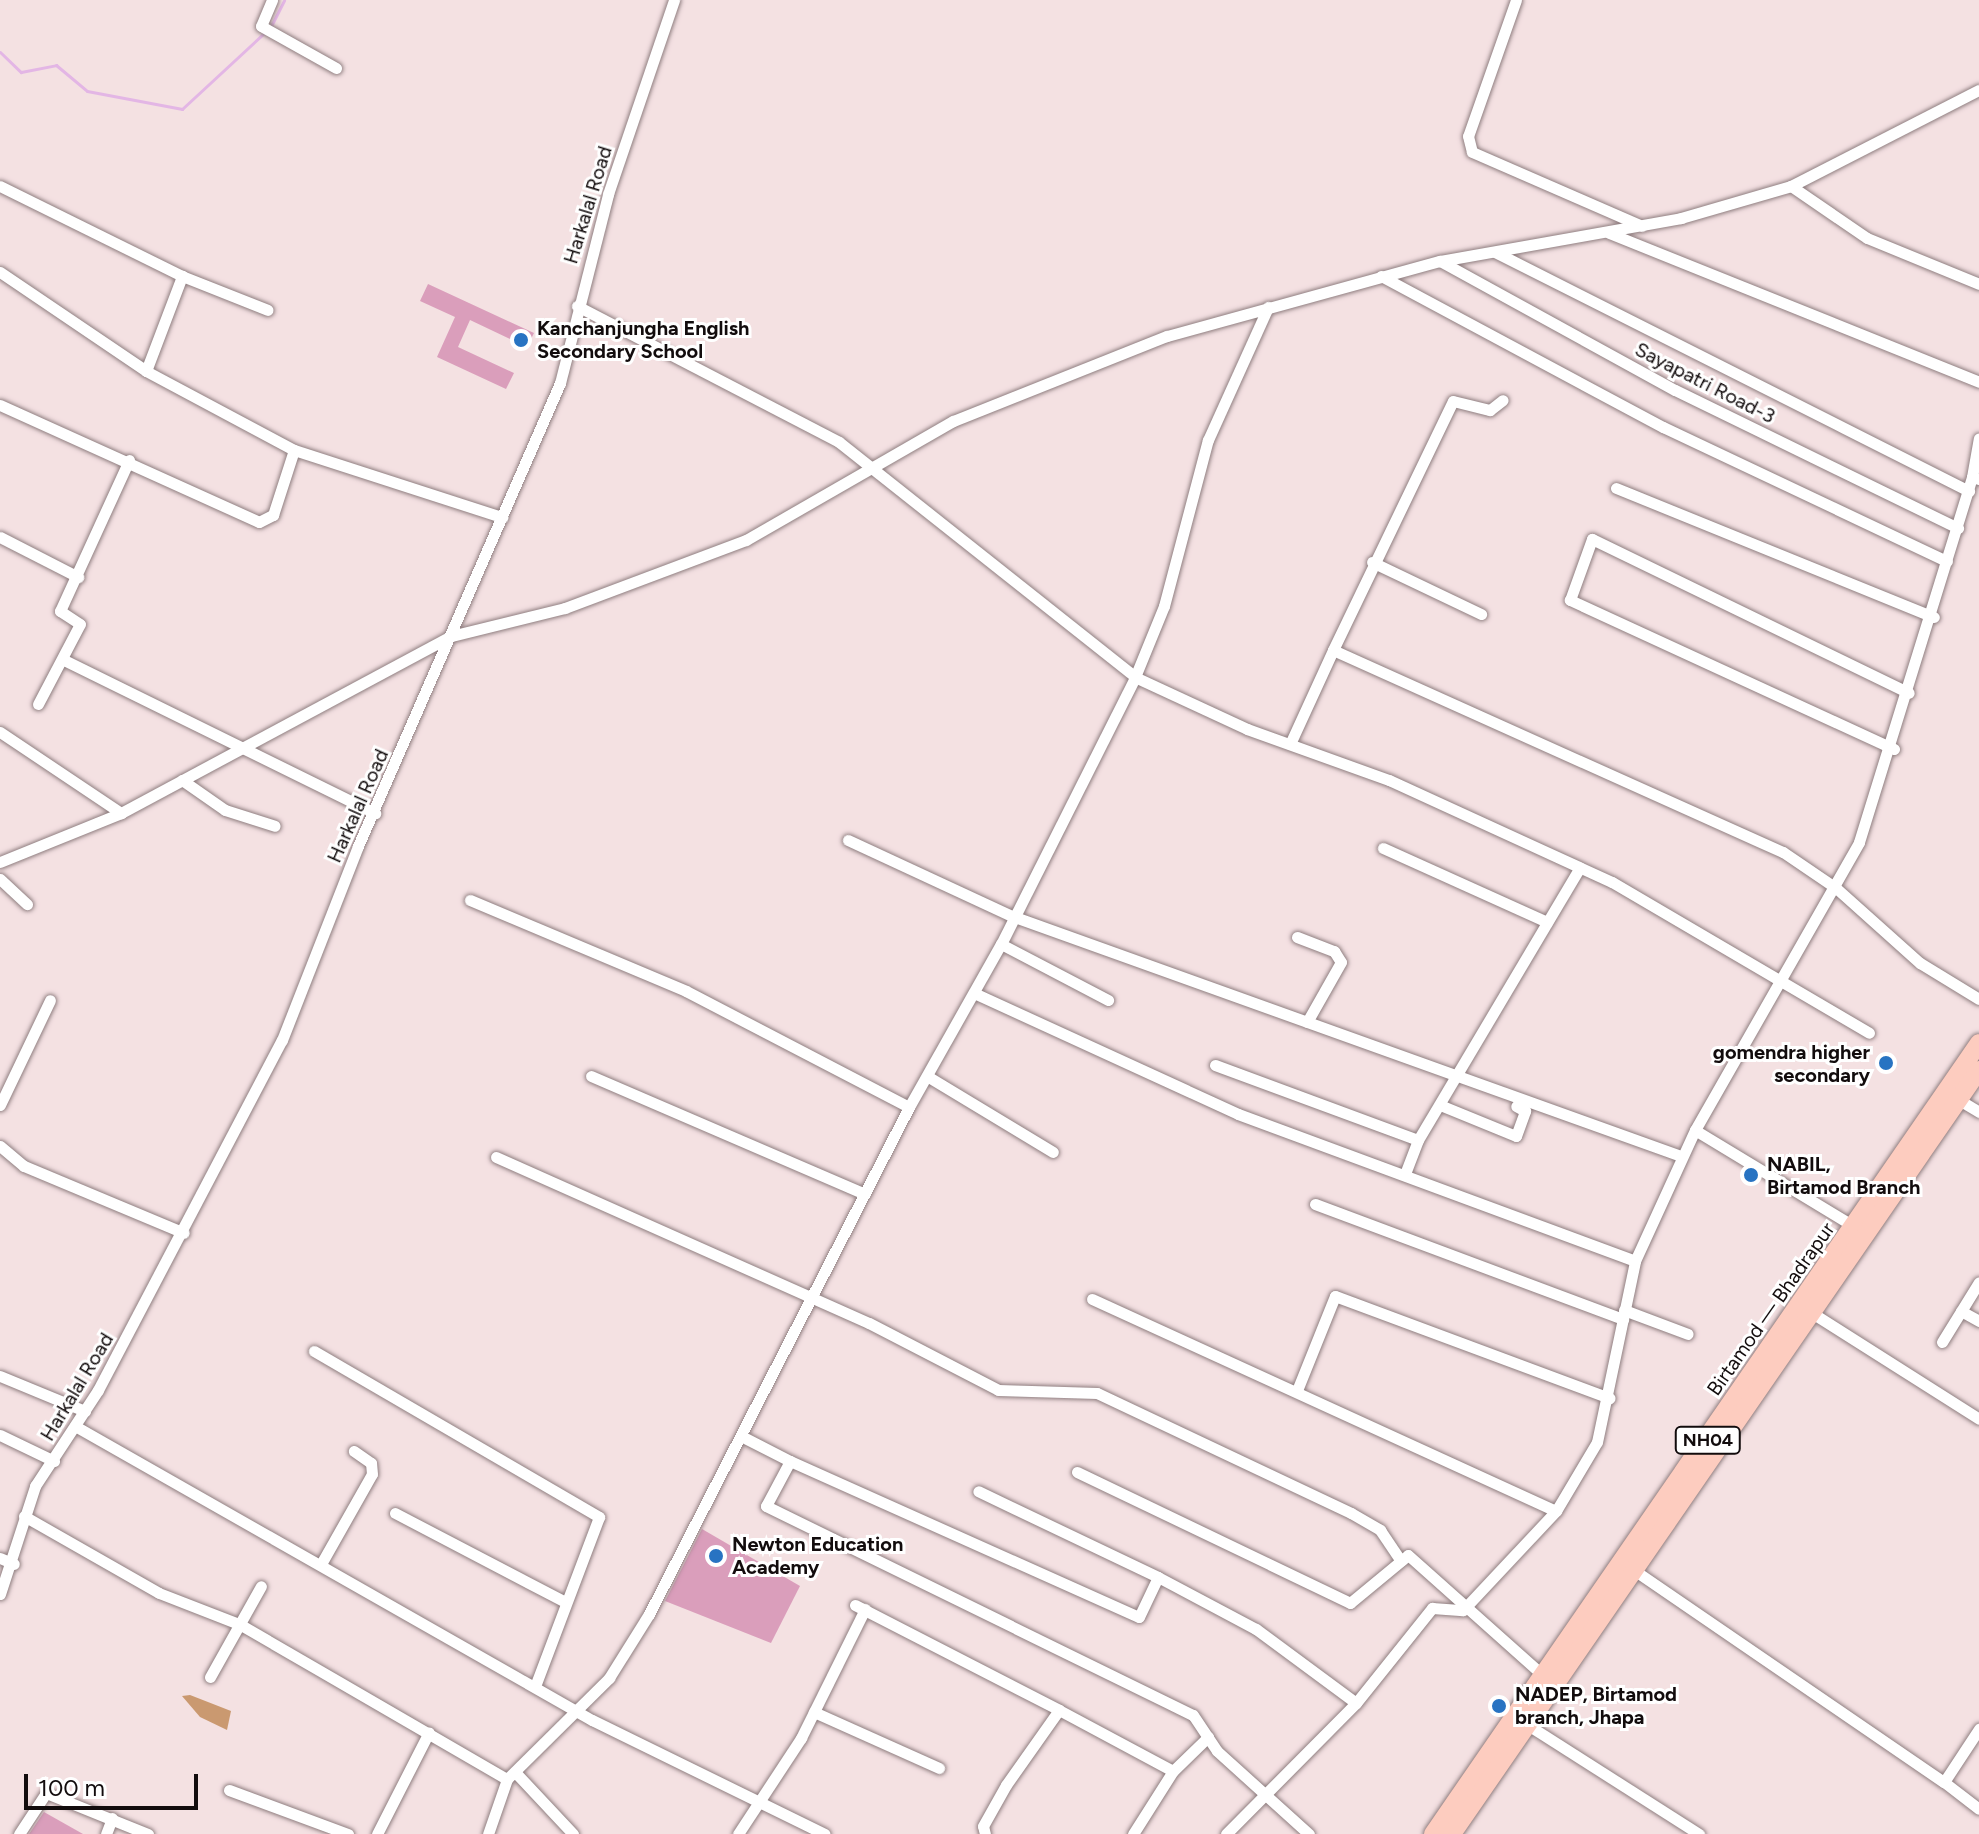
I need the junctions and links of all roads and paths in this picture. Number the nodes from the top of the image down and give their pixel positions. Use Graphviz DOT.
graph roads {
  1 [pos="272,0"];
  2 [pos="674,0"];
  3 [pos="1516,0"];
  4 [pos="336,68"];
  5 [pos="1979,90"];
  6 [pos="0,186"];
  7 [pos="1791,186"];
  8 [pos="1642,226"];
  9 [pos="1609,233"];
  10 [pos="1495,252"];
  11 [pos="1440,261"];
  12 [pos="0,272"];
  13 [pos="182,276"];
  14 [pos="1381,276"];
  15 [pos="1979,284"];
  16 [pos="577,306"];
  17 [pos="1268,307"];
  18 [pos="268,310"];
  19 [pos="146,371"];
  20 [pos="1979,382"];
  21 [pos="1503,400"];
  22 [pos="0,405"];
  23 [pos="1979,439"];
  24 [pos="294,450"];
  25 [pos="129,460"];
  26 [pos="874,468"];
  27 [pos="1976,478"];
  28 [pos="1616,488"];
  29 [pos="1969,491"];
  30 [pos="502,517"];
  31 [pos="1958,528"];
  32 [pos="0,537"];
  33 [pos="1947,561"];
  34 [pos="1372,562"];
  35 [pos="78,577"];
  36 [pos="1481,614"];
  37 [pos="1934,617"];
  38 [pos="451,636"];
  39 [pos="1333,650"];
  40 [pos="64,660"];
  41 [pos="1135,677"];
  42 [pos="1909,693"];
  43 [pos="38,704"];
  44 [pos="0,732"];
  45 [pos="1290,744"];
  46 [pos="236,745"];
  47 [pos="1894,749"];
  48 [pos="182,780"];
  49 [pos="121,813"];
  50 [pos="375,813"];
  51 [pos="275,826"];
  52 [pos="848,840"];
  53 [pos="1383,848"];
  54 [pos="0,862"];
  55 [pos="1580,867"];
  56 [pos="0,879"];
  57 [pos="1836,888"];
  58 [pos="470,900"];
  59 [pos="27,904"];
  60 [pos="1012,916"];
  61 [pos="1547,922"];
  62 [pos="1297,937"];
  63 [pos="1001,944"];
  64 [pos="1778,977"];
  65 [pos="974,993"];
  66 [pos="1979,999"];
  67 [pos="50,1000"];
  68 [pos="1108,1000"];
  69 [pos="1307,1022"];
  70 [pos="1869,1033"];
  71 [pos="1979,1043"];
  72 [pos="1215,1065"];
  73 [pos="1979,1070"];
  74 [pos="591,1076"];
  75 [pos="927,1076"];
  76 [pos="1458,1076"];
  77 [pos="1952,1096"];
  78 [pos="0,1105"];
  79 [pos="1440,1105"];
  80 [pos="1516,1106"];
  81 [pos="909,1107"];
  82 [pos="1979,1112"];
  83 [pos="1695,1130"];
  84 [pos="1418,1140"];
  85 [pos="0,1146"];
  86 [pos="1053,1152"];
  87 [pos="1681,1156"];
  88 [pos="496,1157"];
  89 [pos="1405,1174"];
  90 [pos="865,1194"];
  91 [pos="1315,1204"];
  92 [pos="1855,1227"];
  93 [pos="184,1233"];
  94 [pos="1635,1261"];
  95 [pos="1979,1282"];
  96 [pos="815,1299"];
  97 [pos="1092,1299"];
  98 [pos="1805,1309"];
  99 [pos="1961,1311"];
  100 [pos="1623,1314"];
  101 [pos="1979,1321"];
  102 [pos="1688,1334"];
  103 [pos="1942,1342"];
  104 [pos="314,1351"];
  105 [pos="0,1376"];
  106 [pos="1298,1388"];
  107 [pos="1610,1398"];
  108 [pos="85,1411"];
  109 [pos="1979,1419"];
  110 [pos="75,1426"];
  111 [pos="0,1435"];
  112 [pos="743,1437"];
  113 [pos="354,1451"];
  114 [pos="54,1461"];
  115 [pos="790,1461"];
  116 [pos="1077,1472"];
  117 [pos="978,1491"];
  118 [pos="1556,1511"];
  119 [pos="395,1513"];
  120 [pos="24,1516"];
  121 [pos="0,1558"];
  122 [pos="1401,1561"];
  123 [pos="14,1564"];
  124 [pos="321,1564"];
  125 [pos="1630,1568"];
  126 [pos="1158,1577"];
  127 [pos="261,1586"];
  128 [pos="0,1594"];
  129 [pos="565,1602"];
  130 [pos="1463,1610"];
  131 [pos="241,1625"];
  132 [pos="210,1677"];
  133 [pos="1551,1682"];
  134 [pos="535,1686"];
  135 [pos="1356,1703"];
  136 [pos="1059,1710"];
  137 [pos="579,1711"];
  138 [pos="814,1712"];
  139 [pos="1528,1725"];
  140 [pos="1978,1731"];
  141 [pos="429,1732"];
  142 [pos="1208,1737"];
  143 [pos="939,1768"];
  144 [pos="1173,1771"];
  145 [pos="511,1775"];
  146 [pos="1944,1782"];
  147 [pos="229,1790"];
  148 [pos="1261,1794"];
  149 [pos="757,1798"];
  150 [pos="1979,1809"];
  151 [pos="112,1818"];
  152 [pos="19,1834"];
  153 [pos="106,1834"];
  154 [pos="148,1834"];
  155 [pos="348,1834"];
  156 [pos="377,1834"];
  157 [pos="488,1834"];
  158 [pos="573,1834"];
  159 [pos="738,1834"];
  160 [pos="825,1834"];
  161 [pos="985,1834"];
  162 [pos="1133,1834"];
  163 [pos="1226,1834"];
  164 [pos="1309,1834"];
  165 [pos="1433,1834"];
  166 [pos="1452,1834"];
  167 [pos="1699,1834"];
  1 -- 4 [label="street"];
  2 -- 16 [label="street, Harkalal Road"];
  3 -- 8 [label="street"];
  5 -- 7 [label="street"];
  6 -- 13 [label="street"];
  7 -- 8 [label="street"];
  7 -- 15 [label="street"];
  8 -- 9 [label="street"];
  9 -- 10 [label="street"];
  9 -- 20 [label="street"];
  10 -- 11 [label="street"];
  10 -- 29 [label="street"];
  11 -- 14 [label="street"];
  11 -- 31 [label="street, Sayapatri Road-3"];
  12 -- 19 [label="street"];
  13 -- 18 [label="street"];
  13 -- 19 [label="street"];
  14 -- 17 [label="street"];
  14 -- 33 [label="street"];
  16 -- 26 [label="street"];
  16 -- 30 [label="street, Harkalal Road"];
  17 -- 26 [label="street"];
  17 -- 41 [label="street"];
  19 -- 24 [label="street"];
  21 -- 34 [label="street"];
  22 -- 25 [label="street"];
  23 -- 27 [label="street"];
  24 -- 25 [label="street"];
  24 -- 30 [label="street"];
  25 -- 35 [label="street"];
  26 -- 38 [label="street"];
  26 -- 41 [label="street"];
  27 -- 29 [label="street"];
  28 -- 37 [label="street"];
  29 -- 31 [label="street"];
  30 -- 38 [label="street, Harkalal Road"];
  31 -- 33 [label="street"];
  32 -- 35 [label="street"];
  33 -- 37 [label="street"];
  34 -- 36 [label="street"];
  34 -- 39 [label="street"];
  35 -- 40 [label="street"];
  37 -- 42 [label="street"];
  38 -- 46 [label="street"];
  38 -- 50 [label="street, Harkalal Road"];
  39 -- 45 [label="street"];
  39 -- 57 [label="street"];
  40 -- 43 [label="street"];
  40 -- 46 [label="street"];
  41 -- 45 [label="street"];
  41 -- 60 [label="street"];
  42 -- 47 [label="street"];
  42 -- 47 [label="street"];
  44 -- 49 [label="street"];
  45 -- 55 [label="street"];
  46 -- 48 [label="street"];
  46 -- 50 [label="street"];
  47 -- 57 [label="street"];
  48 -- 49 [label="street"];
  48 -- 51 [label="street"];
  49 -- 54 [label="street"];
  50 -- 93 [label="street, Harkalal Road"];
  52 -- 60 [label="street"];
  53 -- 61 [label="street"];
  55 -- 61 [label="street"];
  55 -- 64 [label="street"];
  56 -- 59 [label="street"];
  57 -- 64 [label="street"];
  57 -- 66 [label="street"];
  58 -- 81 [label="street"];
  60 -- 63 [label="street"];
  60 -- 69 [label="street"];
  61 -- 76 [label="street"];
  62 -- 69 [label="street"];
  63 -- 65 [label="street"];
  63 -- 68 [label="street"];
  64 -- 70 [label="street"];
  64 -- 83 [label="street"];
  65 -- 75 [label="street"];
  65 -- 89 [label="street"];
  67 -- 78 [label="street"];
  69 -- 76 [label="street"];
  71 -- 77 [label="main road, Birtamod — Bhadrapur / NH04"];
  72 -- 84 [label="street"];
  73 -- 77 [label="main road, Birtamod — Bhadrapur / NH04"];
  74 -- 90 [label="street"];
  75 -- 81 [label="street"];
  75 -- 86 [label="street"];
  76 -- 79 [label="street"];
  76 -- 87 [label="street"];
  77 -- 82 [label="street"];
  77 -- 92 [label="main road, Birtamod — Bhadrapur / NH04"];
  77 -- 98 [label="main road, Birtamod — Bhadrapur / NH04"];
  79 -- 80 [label="street"];
  79 -- 84 [label="street"];
  81 -- 90 [label="street"];
  83 -- 87 [label="street"];
  83 -- 92 [label="street"];
  84 -- 89 [label="street"];
  85 -- 93 [label="street"];
  87 -- 94 [label="street"];
  88 -- 96 [label="street"];
  89 -- 94 [label="street"];
  90 -- 96 [label="street"];
  91 -- 100 [label="street"];
  92 -- 98 [label="main road, Birtamod — Bhadrapur / NH04"];
  93 -- 108 [label="street, Harkalal Road"];
  94 -- 100 [label="street"];
  95 -- 99 [label="street"];
  96 -- 112 [label="street"];
  96 -- 122 [label="street"];
  97 -- 106 [label="street"];
  98 -- 109 [label="street"];
  98 -- 125 [label="main road, Birtamod — Bhadrapur / NH04"];
  99 -- 101 [label="street"];
  99 -- 103 [label="street"];
  100 -- 102 [label="street"];
  100 -- 107 [label="street"];
  104 -- 129 [label="street"];
  105 -- 108 [label="street"];
  106 -- 107 [label="street"];
  106 -- 118 [label="street"];
  107 -- 118 [label="street"];
  108 -- 110 [label="street, Harkalal Road"];
  110 -- 114 [label="street, Harkalal Road"];
  110 -- 124 [label="street"];
  111 -- 114 [label="street"];
  112 -- 115 [label="street"];
  112 -- 137 [label="street"];
  113 -- 124 [label="street"];
  114 -- 120 [label="street, Harkalal Road"];
  115 -- 126 [label="street"];
  115 -- 142 [label="street"];
  116 -- 122 [label="street"];
  117 -- 126 [label="street"];
  118 -- 130 [label="street"];
  119 -- 129 [label="street"];
  120 -- 123 [label="street, Harkalal Road"];
  120 -- 131 [label="street"];
  121 -- 123 [label="street"];
  122 -- 130 [label="street"];
  123 -- 128 [label="street, Harkalal Road"];
  124 -- 134 [label="street"];
  125 -- 133 [label="main road, Birtamod — Bhadrapur / NH04"];
  125 -- 146 [label="street"];
  126 -- 135 [label="street"];
  127 -- 131 [label="street"];
  129 -- 134 [label="street"];
  130 -- 133 [label="street"];
  130 -- 135 [label="street"];
  131 -- 132 [label="street"];
  131 -- 141 [label="street"];
  133 -- 139 [label="main road, Birtamod — Bhadrapur / NH04"];
  133 -- 165 [label="main road, Birtamod — Bhadrapur / NH04"];
  134 -- 137 [label="street"];
  135 -- 148 [label="street"];
  136 -- 138 [label="street"];
  136 -- 144 [label="street"];
  136 -- 161 [label="street"];
  137 -- 145 [label="street"];
  137 -- 149 [label="street"];
  138 -- 143 [label="street"];
  138 -- 149 [label="street"];
  139 -- 166 [label="main road, Birtamod — Bhadrapur / NH04"];
  139 -- 167 [label="street"];
  140 -- 146 [label="street"];
  141 -- 145 [label="street"];
  141 -- 156 [label="street"];
  142 -- 144 [label="street"];
  142 -- 148 [label="street"];
  144 -- 162 [label="street"];
  145 -- 157 [label="street"];
  145 -- 158 [label="street"];
  146 -- 150 [label="street"];
  147 -- 155 [label="street"];
  148 -- 163 [label="street"];
  148 -- 164 [label="street"];
  149 -- 159 [label="street"];
  149 -- 160 [label="street"];
  151 -- 152 [label="street"];
  151 -- 153 [label="street"];
  151 -- 154 [label="street"];
}
